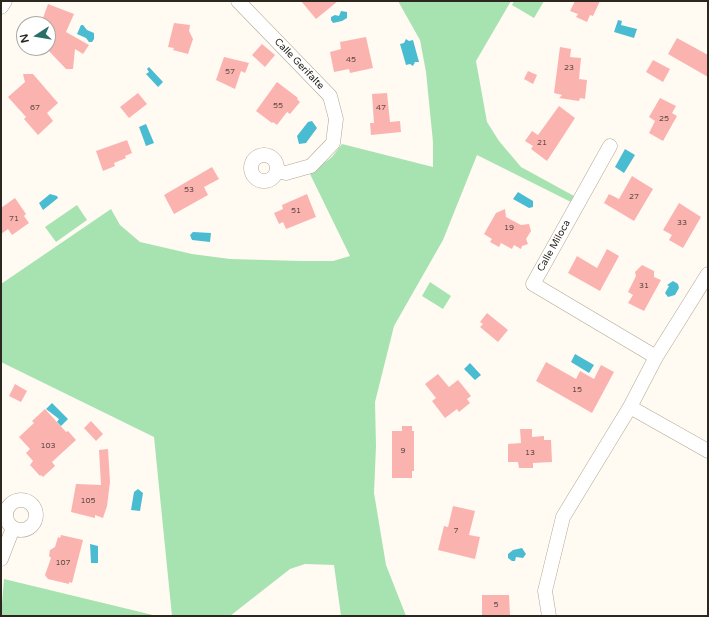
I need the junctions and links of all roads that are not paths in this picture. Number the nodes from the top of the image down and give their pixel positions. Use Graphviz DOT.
graph roads {
  1 [pos="5,1"];
  2 [pos="238,1"];
  3 [pos="1,7"];
  4 [pos="610,146"];
  5 [pos="277,171"];
  6 [pos="708,274"];
  7 [pos="656,357"];
  8 [pos="630,407"];
  9 [pos="708,451"];
  10 [pos="13,528"];
  11 [pos="1,558"];
  12 [pos="549,616"];
  1 -- 3 [label="street"];
  2 -- 5 [label="street, Calle Gerifalte"];
  4 -- 7 [label="street, Calle Miloca"];
  6 -- 7 [label="street"];
  7 -- 8 [label="street"];
  8 -- 9 [label="street"];
  8 -- 12 [label="street"];
  10 -- 11 [label="street"];
}
